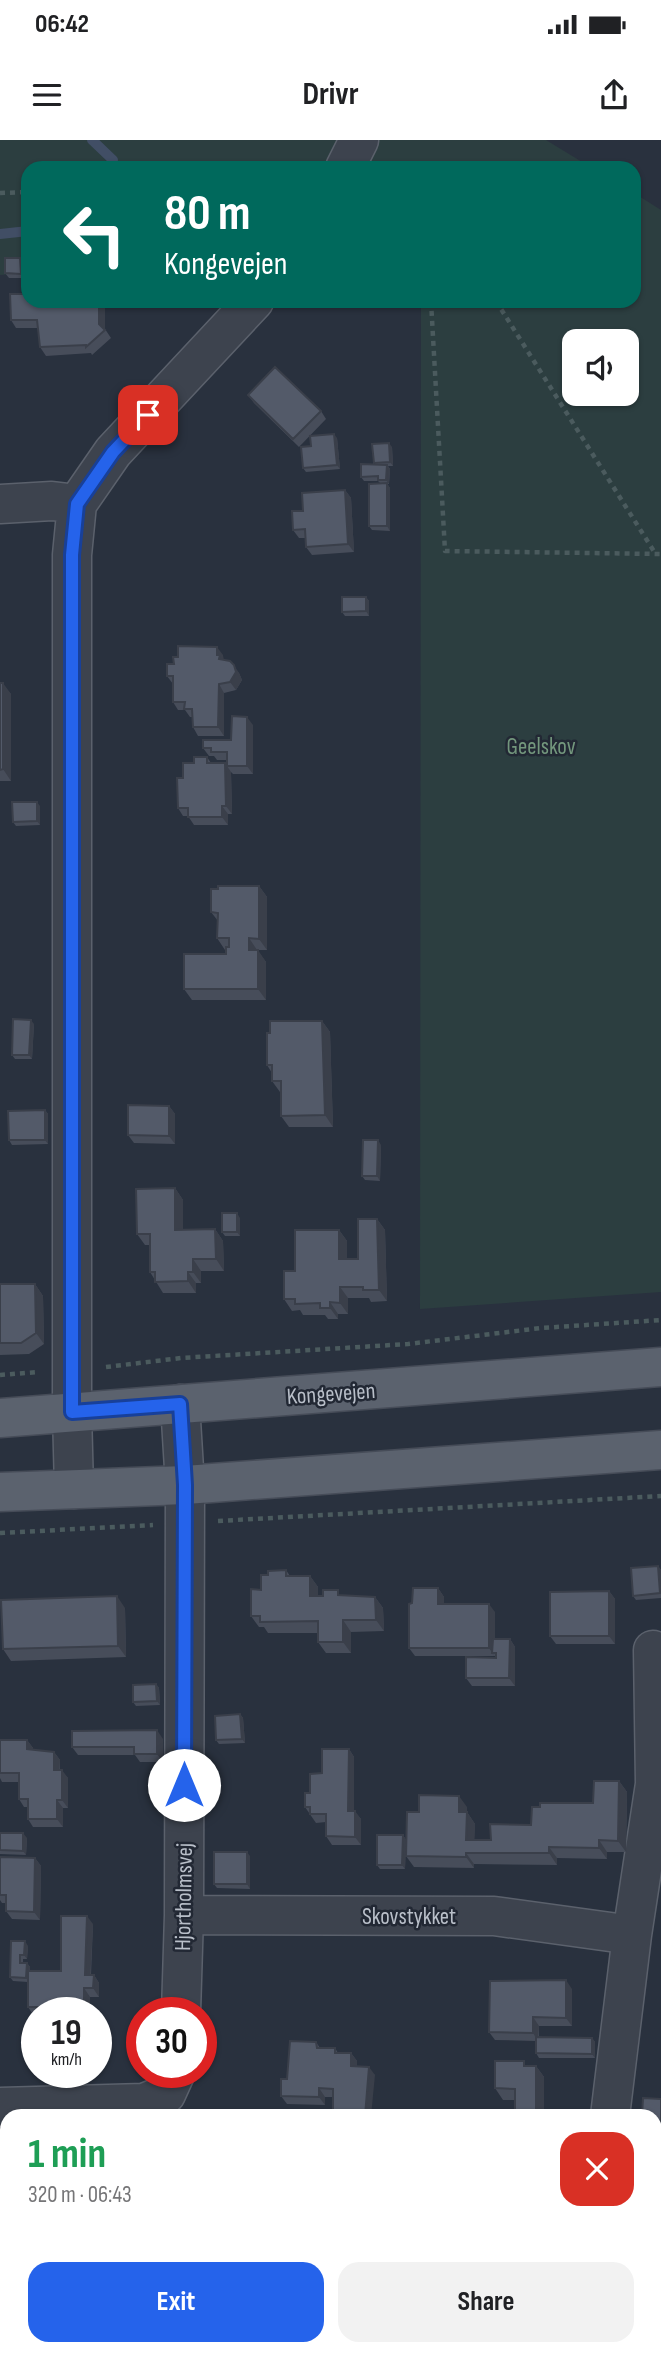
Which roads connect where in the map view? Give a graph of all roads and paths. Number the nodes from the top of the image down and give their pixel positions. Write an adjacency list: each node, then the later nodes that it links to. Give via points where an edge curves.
1 (359, 140): 2 (street)
2 (348, 161)
3 (21, 192): 4 (path)
4 (0, 193)
5 (247, 308): 9 (street, via 113,452)
6 (431, 308): 10 (path, via 445,551)
7 (500, 308): 10 (path)
8 (0, 504): 9 (street)
9 (77, 504): 17 (street, via 72,555)
10 (658, 554)
11 (661, 1320): 12 (path)
12 (109, 1367)
13 (661, 1367): 16 (main road, Kongevejen)
14 (40, 1372): 15 (path)
15 (0, 1375)
16 (180, 1404): 17 (main road, Kongevejen); 20 (street, Hjortholmsvej)
17 (72, 1412): 18 (main road, Kongevejen); 21 (street)
18 (0, 1418)
19 (661, 1450): 20 (main road)
20 (185, 1485): 21 (main road); 24 (street, Hjortholmsvej)
21 (74, 1489): 22 (main road)
22 (0, 1492)
23 (661, 1496): 24 (path)
24 (185, 1523): 25 (path); 27 (street, Hjortholmsvej)
25 (0, 1533)
26 (653, 1650): 28 (street, via 655,1784)
27 (184, 1915): 28 (street, Skovstykket, via 494,1916); 29 (street, Hjortholmsvej)
28 (632, 1935): 32 (street)
29 (181, 1997)
30 (169, 2088): 31 (street, via 166,2094 144,2104)
31 (0, 2107)
32 (611, 2109)

